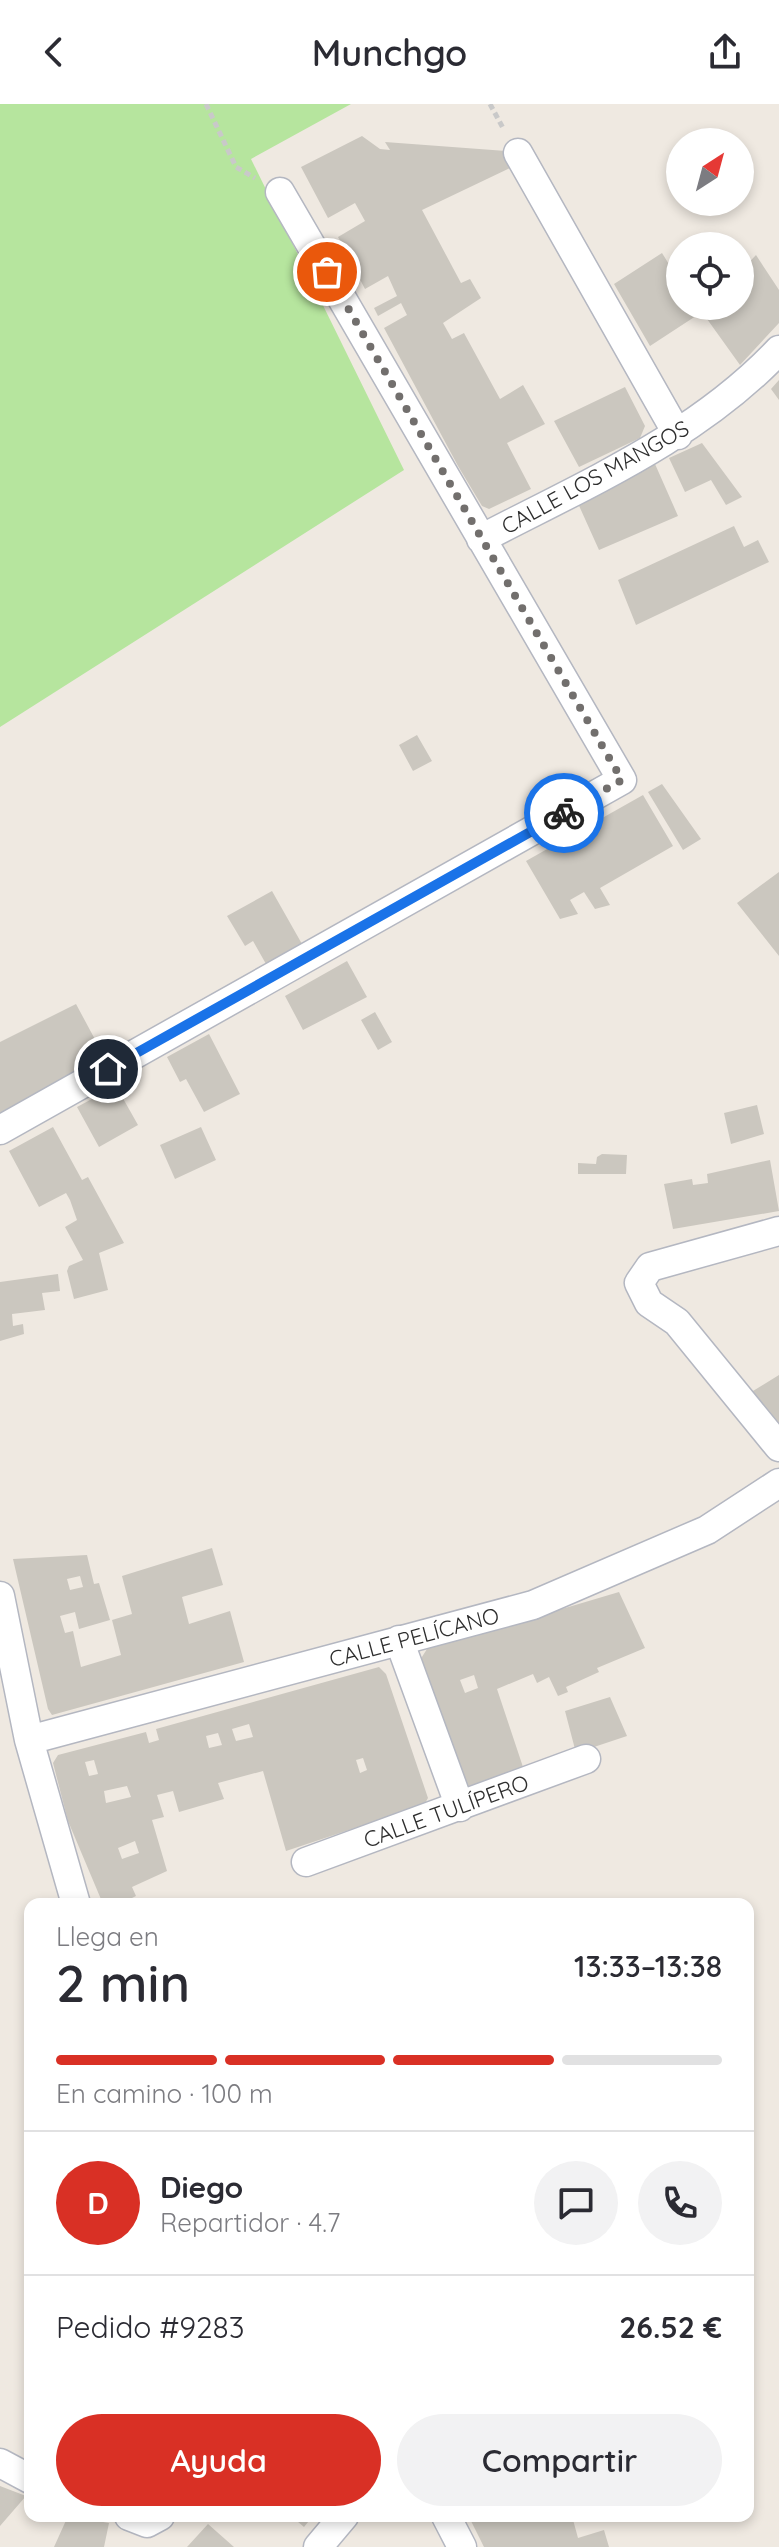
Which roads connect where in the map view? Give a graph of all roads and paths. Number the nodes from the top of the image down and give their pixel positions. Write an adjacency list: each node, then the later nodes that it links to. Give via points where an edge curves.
1 (206, 104): 3 (path, via 236,167)
2 (518, 153): 5 (street)
3 (280, 192): 6 (street)
4 (779, 350): 5 (street, CALLE LOS MANGOS, via 745,387)
5 (678, 435): 6 (street, CALLE LOS MANGOS)
6 (481, 539): 7 (street, via 622,780)
7 (0, 1130)
8 (779, 1231): 9 (street, via 650,1267 639,1283 649,1303 677,1322)
9 (779, 1447)
10 (779, 1483): 12 (street, CALLE PELÍCANO, via 707,1530 533,1605)
11 (0, 1596): 13 (street)
12 (399, 1640): 13 (street, CALLE PELÍCANO); 15 (street)
13 (29, 1740): 17 (street)
14 (586, 1759): 15 (street, CALLE TULÍPERO)
15 (460, 1807): 16 (street, CALLE TULÍPERO)
16 (306, 1862)
17 (74, 1898)
18 (0, 2463): 19 (street)
19 (24, 2476)
20 (339, 2522): 22 (street)
21 (449, 2522): 23 (street)
22 (318, 2547)
23 (462, 2547)

